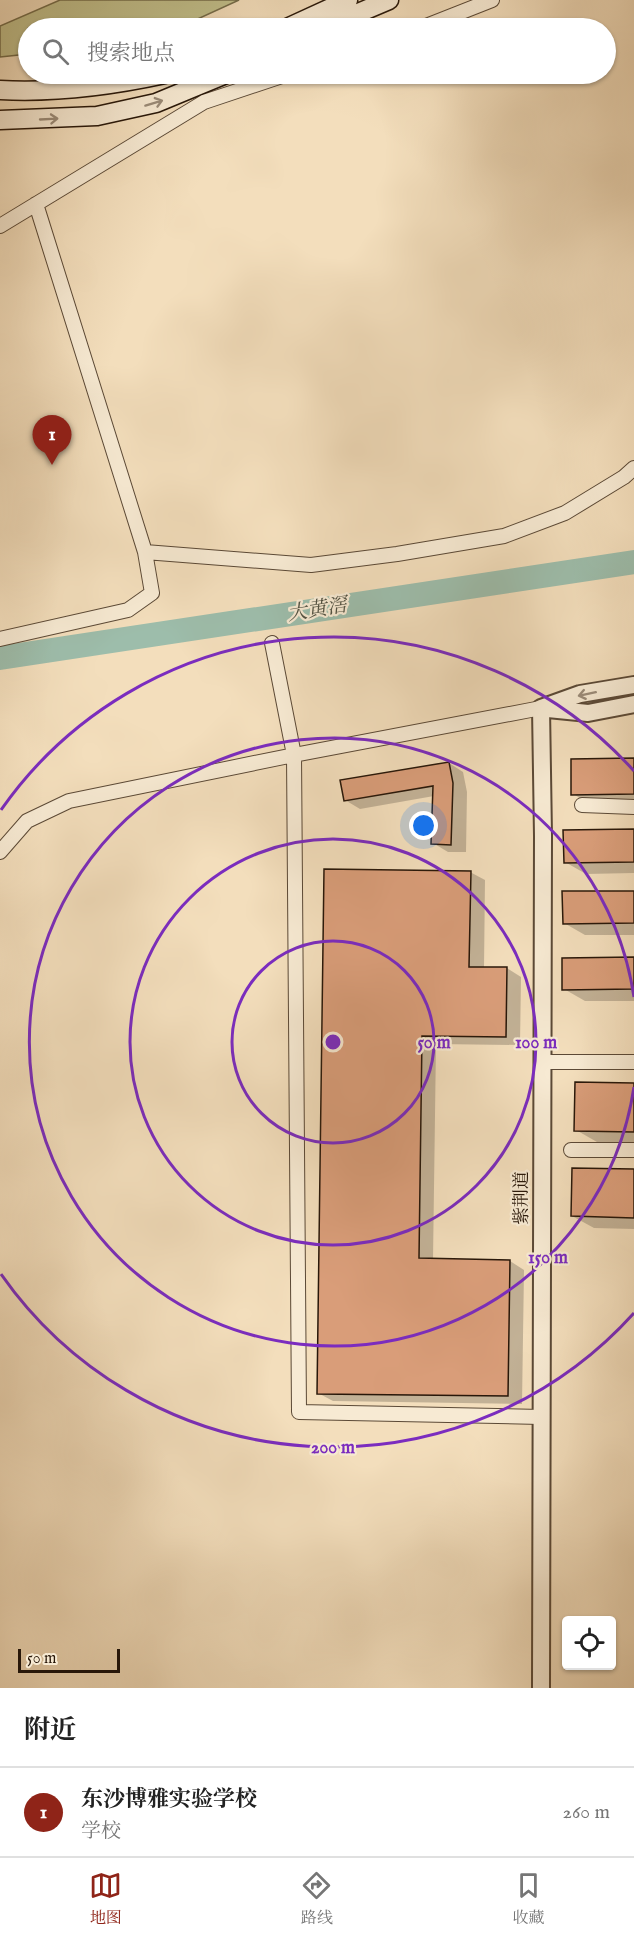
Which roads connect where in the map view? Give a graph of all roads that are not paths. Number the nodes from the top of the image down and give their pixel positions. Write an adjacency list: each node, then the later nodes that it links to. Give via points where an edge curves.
1 (348, 0): 4 (main road)
2 (389, 0): 5 (main road)
3 (492, 0): 6 (street)
4 (309, 18)
5 (347, 18)
6 (446, 18)
7 (111, 84): 10 (main road, via 67,90)
8 (202, 84): 11 (main road, one-way to 8, via 97,116 156,103)
9 (258, 84): 12 (street, via 204,102)
10 (0, 90)
11 (0, 120)
12 (36, 204): 13 (street); 15 (street)
13 (0, 226)
14 (634, 468): 15 (street, via 565,513 504,536 311,565)
15 (145, 552): 16 (street, via 152,593 128,610)
16 (0, 639)
17 (272, 643): 21 (street)
18 (634, 685): 20 (street, one-way to 20, via 580,694)
19 (634, 704): 20 (street, via 588,713)
20 (541, 708): 21 (street); 25 (street, 紫荆道)
21 (294, 755): 24 (street, via 69,801 27,821); 29 (street, via 299,1412)
22 (582, 805): 23 (street)
23 (634, 807)
24 (0, 852)
25 (542, 1062): 26 (street); 29 (street, 紫荆道)
26 (634, 1062)
27 (571, 1150): 28 (street)
28 (634, 1150)
29 (541, 1417): 30 (street, 紫荆道)
30 (541, 1688)

